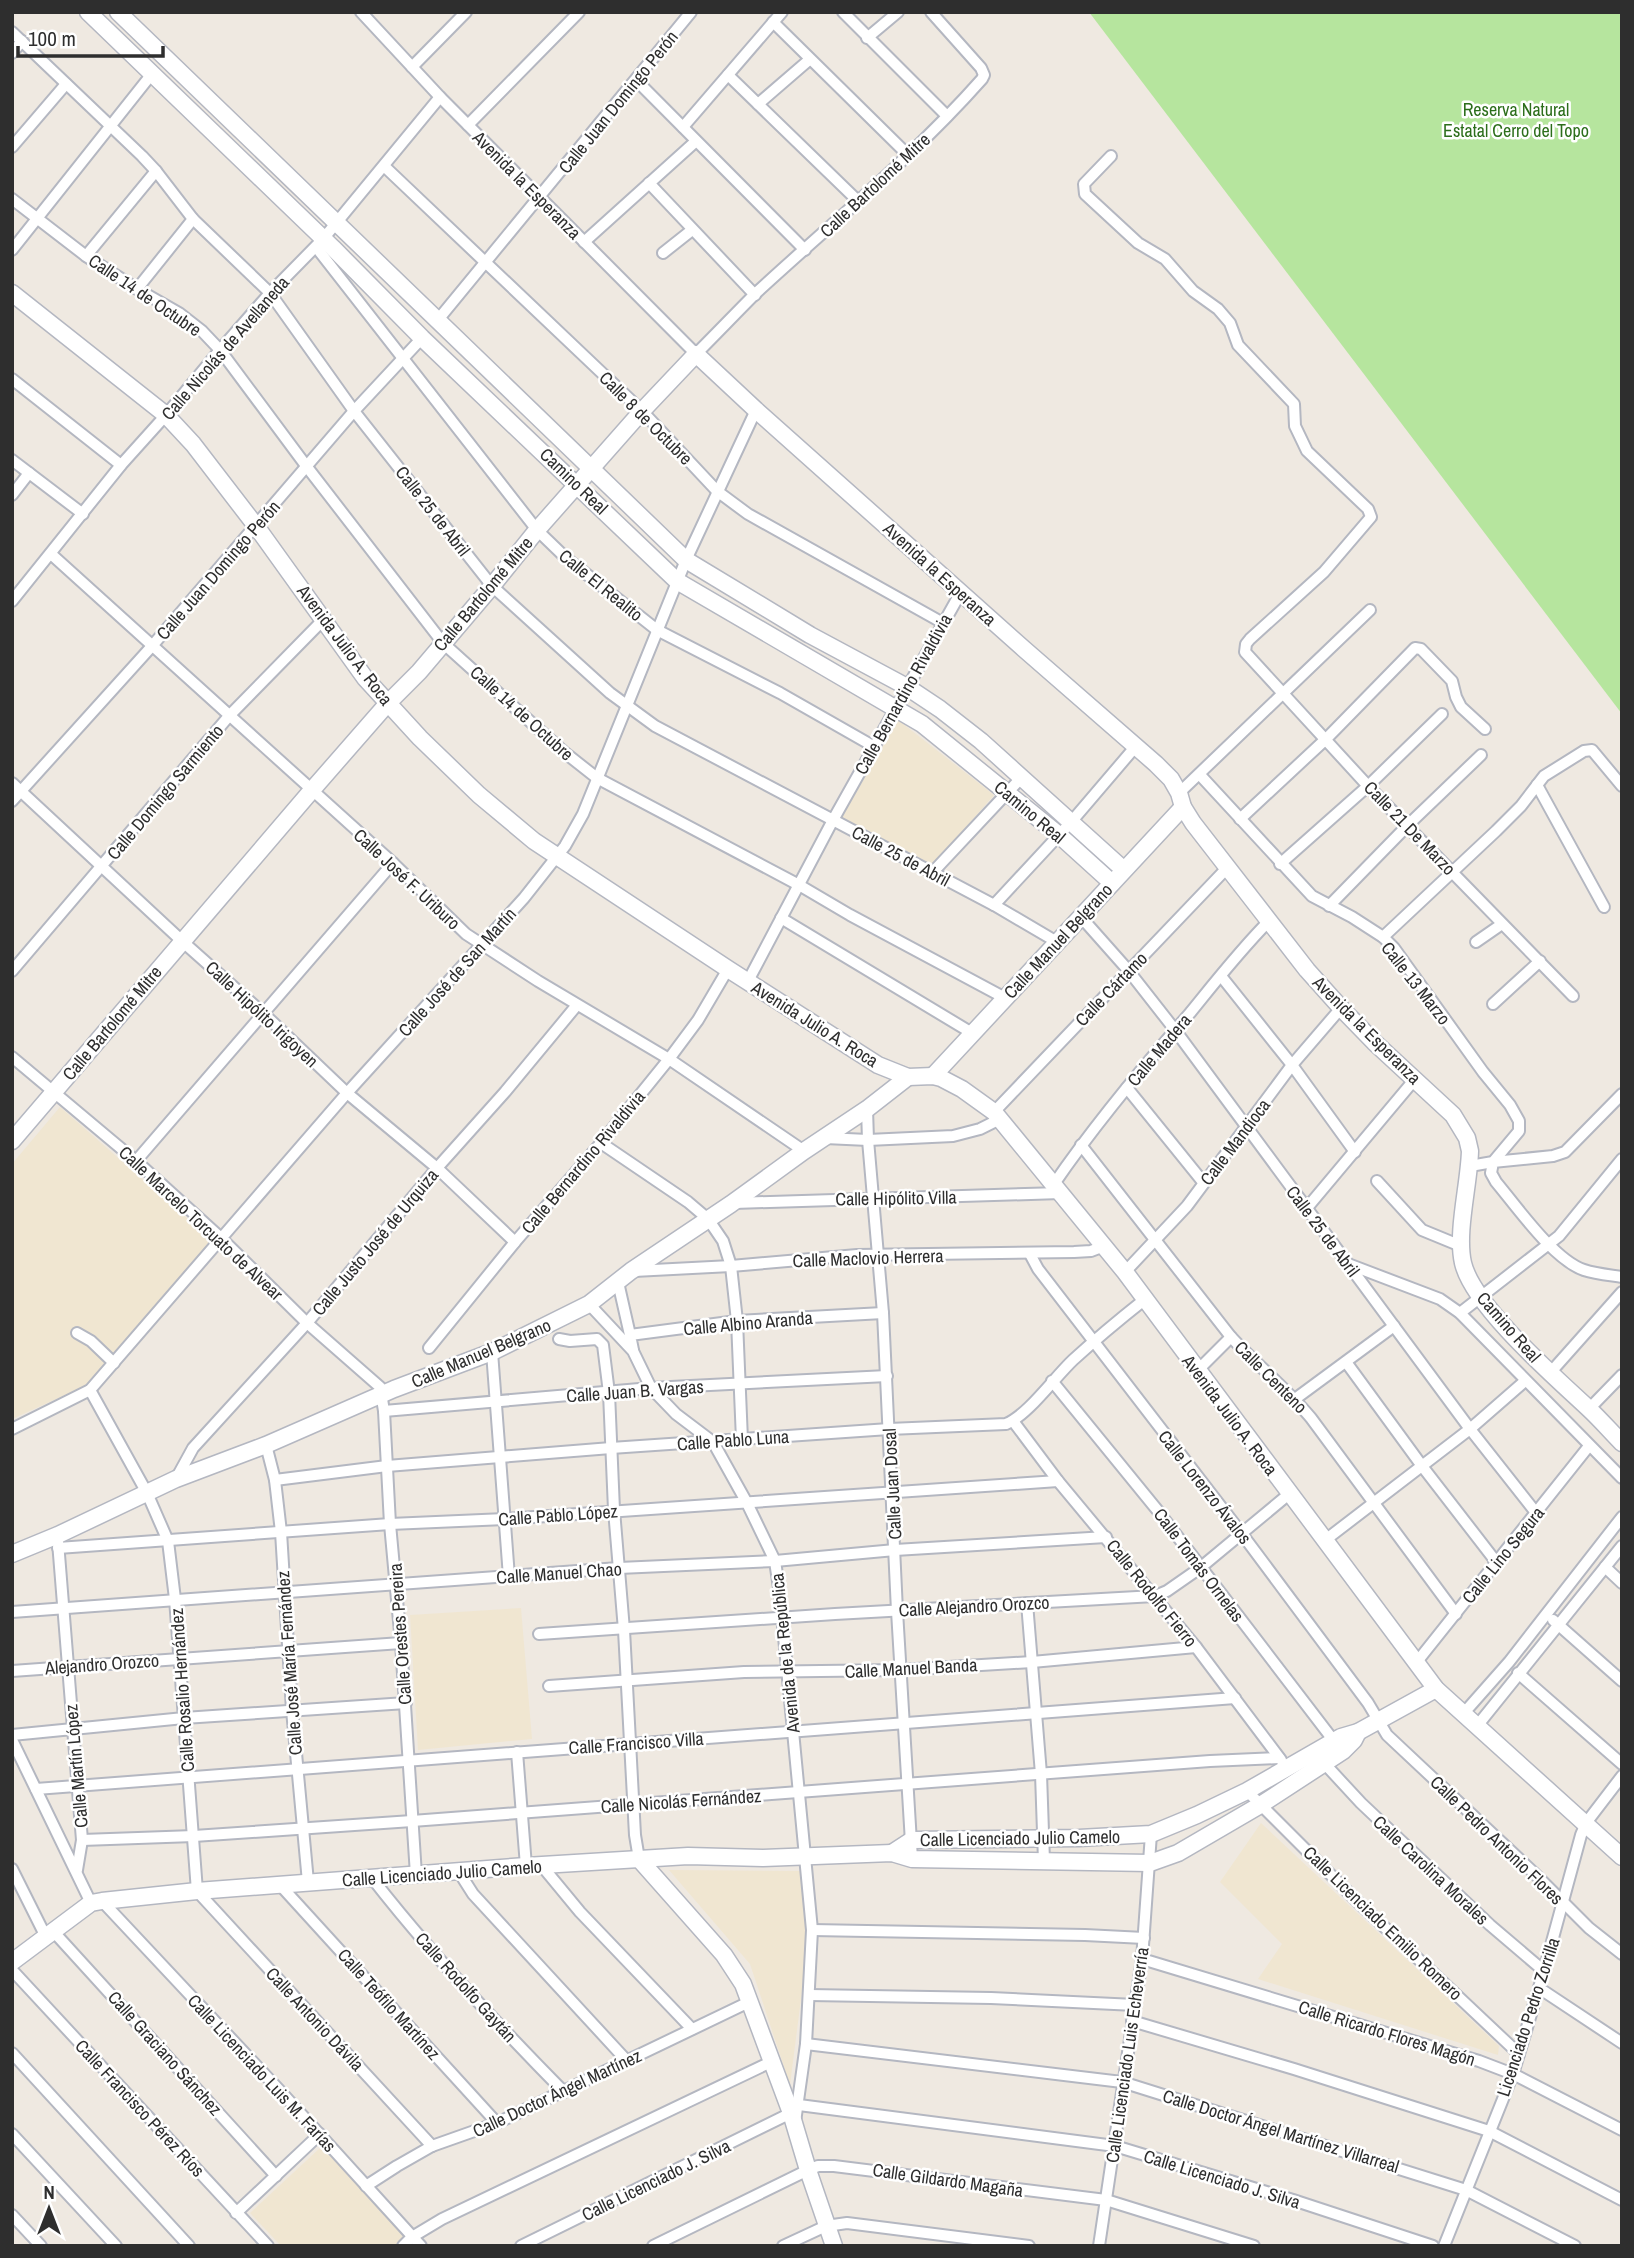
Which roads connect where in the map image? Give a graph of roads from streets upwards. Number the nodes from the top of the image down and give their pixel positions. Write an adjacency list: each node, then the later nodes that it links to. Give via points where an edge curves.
1 (88, 12): 18 (street, Camino Real)
2 (361, 12): 17 (street, Avenida la Esperanza)
3 (466, 12): 17 (street)
4 (579, 12): 25 (street)
5 (691, 12): 20 (street, Calle Juan Domingo Perón)
6 (782, 12): 11 (street)
7 (842, 12): 13 (street)
8 (898, 12): 13 (street)
9 (931, 12): 24 (street, Calle Bartolomé Mitre, via 984,75)
10 (120, 13): 40 (street, Camino Real)
11 (773, 22): 16 (street); 19 (street)
12 (12, 32): 14 (street, Calle 25 de Abril)
13 (867, 38): 24 (street)
14 (22, 41): 15 (street); 21 (street, Calle 25 de Abril)
15 (12, 53)
16 (809, 60): 23 (street); 30 (street)
17 (412, 67): 22 (street, Avenida la Esperanza)
18 (151, 75): 26 (street); 43 (street, Camino Real)
19 (727, 75): 23 (street); 27 (street)
20 (636, 80): 27 (street); 35 (street, Calle Juan Domingo Perón)
21 (66, 84): 26 (street, Calle 25 de Abril); 29 (street)
22 (440, 97): 25 (street, Avenida la Esperanza); 32 (street, Calle Nicolás de Avellaneda)
23 (758, 104): 37 (street)
24 (947, 116): 30 (street, Calle Bartolomé Mitre)
25 (468, 125): 35 (street, Avenida la Esperanza)
26 (110, 127): 33 (street, Calle 25 de Abril); 38 (street)
27 (682, 127): 28 (street)
28 (695, 142): 34 (street); 45 (street)
29 (12, 146)
30 (908, 155): 37 (street, Calle Bartolomé Mitre)
31 (1111, 156): 87 (street, Calle 21 De Marzo, via 1084,184 1085,194 1218,309 1230,323 1238,345 1294,404 1295,426 1307,451 1371,517 1324,572 1245,644 1245,652)
32 (384, 166): 40 (street, Calle Nicolás de Avellaneda); 48 (street, Calle 8 de Octubre)
33 (156, 171): 39 (street, Calle 25 de Abril); 47 (street)
34 (649, 183): 41 (street); 42 (street)
35 (541, 197): 42 (street, Avenida la Esperanza); 48 (street, Calle Juan Domingo Perón)
36 (12, 199): 38 (street, Calle 14 de Octubre)
37 (859, 202): 45 (street, Calle Bartolomé Mitre)
38 (36, 218): 44 (street); 47 (street, Calle 14 de Octubre)
39 (193, 219): 49 (street); 51 (street, Calle 25 de Abril)
40 (337, 223): 43 (street, Calle Nicolás de Avellaneda); 53 (street, Camino Real)
41 (692, 230): 46 (street); 52 (street)
42 (584, 242): 56 (street, Avenida la Esperanza)
43 (319, 243): 51 (street, Calle Nicolás de Avellaneda); 54 (street, Camino Real); 57 (street, Calle El Realito)
44 (12, 250)
45 (805, 250): 52 (street, Calle Bartolomé Mitre)
46 (663, 253)
47 (86, 256): 49 (street, Calle 14 de Octubre)
48 (485, 261): 53 (street, Calle Juan Domingo Perón); 61 (street, Calle 8 de Octubre)
49 (137, 289): 55 (street, Calle 14 de Octubre, via 190,321)
50 (12, 293): 62 (street, Avenida Julio A. Roca)
51 (270, 293): 55 (street, Calle Nicolás de Avellaneda); 60 (street, Calle 25 de Abril)
52 (755, 295): 56 (street, Calle Bartolomé Mitre)
53 (437, 321): 66 (street, Camino Real)
54 (422, 338): 57 (street, Calle Juan Domingo Perón); 68 (street, Camino Real)
55 (220, 350): 62 (street, Calle Nicolás de Avellaneda); 65 (street, Calle 14 de Octubre)
56 (696, 354): 59 (street, Avenida la Esperanza); 61 (street, Calle Bartolomé Mitre)
57 (402, 358): 60 (street, Calle Juan Domingo Perón); 73 (street, Calle El Realito)
58 (12, 379): 64 (street)
59 (756, 410): 69 (street, Calle José de San Martín); 78 (street, Avenida la Esperanza)
60 (354, 411): 65 (street, Calle Juan Domingo Perón); 77 (street, Calle 25 de Abril)
61 (642, 411): 66 (street, Calle Bartolomé Mitre); 69 (street, Calle 8 de Octubre)
62 (166, 415): 64 (street, Calle Nicolás de Avellaneda); 72 (street, Avenida Julio A. Roca)
63 (12, 460): 67 (street)
64 (121, 465): 71 (street, Calle Nicolás de Avellaneda)
65 (307, 467): 72 (street, Calle Juan Domingo Perón); 84 (street, Calle 14 de Octubre)
66 (590, 469): 68 (street, Calle Bartolomé Mitre); 75 (street, Camino Real)
67 (29, 474): 70 (street); 71 (street)
68 (577, 484): 73 (street, Calle Bartolomé Mitre); 76 (street, Camino Real)
69 (717, 491): 75 (street, Calle José de San Martín); 82 (street, Calle 8 de Octubre, via 748,514)
70 (12, 495)
71 (83, 514): 74 (street, Calle Nicolás de Avellaneda)
72 (256, 526): 81 (street, Avenida Julio A. Roca); 85 (street, Calle Juan Domingo Perón)
73 (537, 530): 77 (street, Calle Bartolomé Mitre); 83 (street, Calle El Realito)
74 (51, 554): 79 (street, Calle Nicolás de Avellaneda); 85 (street, Calle José F. Uriburo)
75 (685, 560): 76 (street, Calle José de San Martín); 86 (street, Camino Real)
76 (677, 581): 83 (street, Calle José de San Martín); 90 (street, Camino Real)
77 (492, 586): 84 (street, Calle Bartolomé Mitre); 89 (street, Calle 25 de Abril)
78 (961, 592): 82 (street, Calle Bernardino Rivaldivia); 96 (street, Avenida la Esperanza)
79 (12, 601)
80 (1370, 610): 87 (street)
81 (324, 619): 88 (street, Avenida Julio A. Roca); 92 (street, Calle Domingo Sarmiento)
82 (943, 622): 86 (street, Calle Bernardino Rivaldivia)
83 (657, 631): 89 (street, Calle José de San Martín); 95 (street, Calle El Realito)
84 (443, 643): 88 (street, Calle Bartolomé Mitre); 100 (street, Calle 14 de Octubre)
85 (152, 646): 92 (street, Calle José F. Uriburo); 104 (street, Calle Juan Domingo Perón)
86 (908, 687): 90 (street, Calle Bernardino Rivaldivia); 99 (street, Camino Real)
87 (1283, 692): 94 (street, Calle 21 De Marzo); 98 (street)
88 (388, 703): 105 (street, Calle Bartolomé Mitre); 114 (street, Avenida Julio A. Roca, via 479,794)
89 (626, 706): 100 (street, Calle José de San Martín); 110 (street, Calle 25 de Abril, via 655,726)
90 (895, 707): 95 (street, Calle Bernardino Rivaldivia); 106 (street, Camino Real)
91 (1441, 714): 102 (street)
92 (229, 716): 105 (street, Calle José F. Uriburo); 117 (street, Calle Domingo Sarmiento)
93 (1485, 729): 94 (street, via 1461,707 1452,681 1419,648)
94 (1326, 739): 102 (street, Calle 21 De Marzo); 109 (street)
95 (873, 746): 110 (street, Calle Bernardino Rivaldivia)
96 (1136, 746): 107 (street, Avenida la Esperanza, via 1171,779); 111 (street)
97 (1481, 755): 112 (street)
98 (1200, 775): 107 (street); 109 (street, Calle 13 Marzo)
99 (1022, 777): 106 (street); 111 (street, Camino Real)
100 (597, 778): 114 (street, Calle José de San Martín, via 575,830); 123 (street, Calle 14 de Octubre)
101 (1536, 785): 103 (street, via 1554,769 1592,750); 120 (street, via 1512,815); 126 (street)
102 (1368, 786): 112 (street, Calle 21 De Marzo); 116 (street)
103 (1622, 786)
104 (17, 787): 108 (street, Calle Juan Domingo Perón); 117 (street, Calle Hipólito Irigoyen)
105 (312, 790): 115 (street, Calle José F. Uriburo); 132 (street, Calle Bartolomé Mitre)
106 (1007, 792): 113 (street, Camino Real); 121 (street)
107 (1181, 800): 118 (street, Avenida la Esperanza); 119 (street, Calle Manuel Belgrano)
108 (12, 801)
109 (1240, 819): 116 (street, Calle 13 Marzo)
110 (833, 820): 121 (street, Calle 25 de Abril); 123 (street, Calle Bernardino Rivaldivia)
111 (1072, 821): 113 (street); 119 (street, Camino Real)
112 (1408, 825): 120 (street, Calle 21 De Marzo); 125 (street)
113 (1059, 835): 122 (street, Camino Real); 124 (street)
114 (556, 857): 135 (street, Calle José de San Martín); 137 (street, Avenida Julio A. Roca)
115 (393, 863): 135 (street, Calle José F. Uriburo); 147 (street)
116 (1280, 864): 125 (street, Calle 13 Marzo)
117 (103, 866): 132 (street, Calle Hipólito Irigoyen); 139 (street, Calle Domingo Sarmiento)
118 (1228, 867): 129 (street, Avenida la Esperanza); 138 (street, Calle Cártamo)
119 (1124, 870): 122 (street, Calle Manuel Belgrano)
120 (1452, 871): 130 (street, Calle 21 De Marzo); 131 (street)
121 (932, 873): 124 (street, Calle 25 de Abril)
122 (1112, 883): 127 (street, Calle Manuel Belgrano)
123 (799, 885): 128 (street, Calle Bernardino Rivaldivia); 143 (street, Calle 14 de Octubre)
124 (993, 905): 133 (street, Calle 25 de Abril)
125 (1329, 906): 131 (street, Calle 13 Marzo)
126 (1604, 907)
127 (1081, 917): 133 (street, Calle Manuel Belgrano); 138 (street, Calle 25 de Abril)
128 (781, 918): 141 (street, Calle Bernardino Rivaldivia); 149 (street)
129 (1270, 920): 140 (street, Calle Madera); 146 (street, Avenida la Esperanza)
130 (1502, 924): 134 (street); 136 (street, Calle 21 De Marzo)
131 (1382, 937): 172 (street, Calle 13 Marzo, via 1510,1105 1520,1126)
132 (182, 941): 147 (street, Calle Hipólito Irigoyen); 157 (street, Calle Bartolomé Mitre)
133 (1057, 942): 143 (street, Calle Manuel Belgrano)
134 (1476, 942)
135 (481, 945): 145 (street, Calle José F. Uriburo); 158 (street, Calle José de San Martín)
136 (1540, 961): 142 (street, Calle 21 De Marzo); 144 (street)
137 (728, 970): 141 (street, Avenida Julio A. Roca); 151 (street, Calle Bernardino Rivaldivia)
138 (1128, 970): 148 (street, Calle 25 de Abril); 161 (street, Calle Cártamo)
139 (12, 971)
140 (1221, 976): 148 (street, Calle Madera); 152 (street)
141 (748, 981): 154 (street, Avenida Julio A. Roca, via 878,1065)
142 (1573, 996)
143 (1005, 998): 149 (street, Calle Manuel Belgrano)
144 (1493, 1004)
145 (578, 1005): 151 (street, Calle José F. Uriburo); 174 (street, Calle Justo José de Urquiza)
146 (1341, 1008): 152 (street, Calle Mandioca); 155 (street, Avenida la Esperanza)
147 (264, 1014): 158 (street, Calle Hipólito Irigoyen); 171 (street)
148 (1175, 1030): 156 (street, Calle Madera); 162 (street, Calle 25 de Abril)
149 (972, 1033): 153 (street, Calle Manuel Belgrano)
150 (12, 1058): 157 (street, Calle Marcelo Torcuato de Alvear)
151 (669, 1059): 166 (street, Calle Bernardino Rivaldivia); 168 (street, Calle José F. Uriburo)
152 (1292, 1065): 162 (street, Calle Mandioca); 169 (street)
153 (933, 1076): 154 (street, Avenida Julio A. Roca); 161 (street, Avenida Julio A. Roca, via 962,1089)
154 (908, 1077): 160 (street, Calle Manuel Belgrano)
155 (1416, 1079): 169 (street); 173 (street, Avenida la Esperanza, via 1462,1126 1468,1138)
156 (1127, 1088): 167 (street, Calle Madera); 176 (street)
157 (54, 1092): 165 (street, Calle Bartolomé Mitre); 171 (street, Calle Marcelo Torcuato de Alvear)
158 (347, 1093): 174 (street, Calle Hipólito Irigoyen); 182 (street, Calle José de San Martín)
159 (1622, 1094): 172 (street, via 1565,1152)
160 (867, 1110): 163 (street, Calle Manuel Belgrano); 164 (street, Calle Juan Dosal)
161 (997, 1115): 164 (street, via 980,1129 953,1136); 177 (street, Avenida Julio A. Roca)
162 (1247, 1128): 176 (street, Calle Mandioca); 180 (street, Calle 25 de Abril)
163 (825, 1138): 164 (street); 168 (street, Calle Manuel Belgrano)
164 (868, 1140): 178 (street, Calle Juan Dosal)
165 (12, 1141)
166 (601, 1143): 181 (street); 184 (street, Calle Bernardino Rivaldivia)
167 (1081, 1145): 177 (street, Calle Madera); 183 (street, Calle Centeno)
168 (804, 1151): 179 (street, Calle Manuel Belgrano)
169 (1355, 1152): 180 (street)
170 (1622, 1158): 185 (street)
171 (136, 1161): 182 (street, Calle Marcelo Torcuato de Alvear)
172 (1493, 1162): 173 (street); 185 (street, via 1496,1182)
173 (1470, 1166): 187 (street, Camino Real)
174 (437, 1168): 184 (street, Calle Hipólito Irigoyen); 203 (street, Calle Justo José de Urquiza)
175 (1377, 1181): 187 (street, via 1422,1230)
176 (1203, 1182): 183 (street, Calle Mandioca)
177 (1057, 1188): 178 (street, Calle Hipólito Villa); 186 (street, Avenida Julio A. Roca)
178 (873, 1199): 179 (street, Calle Hipólito Villa); 189 (street, Calle Juan Dosal)
179 (731, 1204): 181 (street, Calle Manuel Belgrano)
180 (1306, 1209): 190 (street, Calle 25 de Abril)
181 (708, 1219): 191 (street, via 723,1241); 192 (street, Calle Manuel Belgrano)
182 (222, 1238): 203 (street, Calle Marcelo Torcuato de Alvear); 214 (street, Calle José de San Martín)
183 (1156, 1240): 193 (street, Calle Mandioca); 207 (street, Calle Centeno)
184 (514, 1242): 210 (street, Calle Bernardino Rivaldivia)
185 (1549, 1245): 194 (street, via 1583,1270); 197 (street)
186 (1104, 1246): 188 (street, Calle Maclovio Herrera, via 1091,1251); 193 (street, Avenida Julio A. Roca)
187 (1461, 1246): 197 (street, Camino Real, via 1467,1277)
188 (1030, 1254): 189 (street, Calle Maclovio Herrera); 209 (street, Calle Lorenzo Ávalos)
189 (879, 1255): 191 (street, Calle Maclovio Herrera); 200 (street, Calle Juan Dosal)
190 (1348, 1264): 201 (street, Camino Real, via 1440,1299); 204 (street, Calle 25 de Abril)
191 (731, 1266): 192 (street, Calle Maclovio Herrera); 202 (street)
192 (631, 1271): 195 (street, Calle Manuel Belgrano)
193 (1125, 1272): 198 (street, Avenida Julio A. Roca)
194 (1622, 1277)
195 (618, 1282): 199 (street, Calle Manuel Belgrano); 206 (street)
196 (1622, 1292): 216 (street)
197 (1482, 1298): 201 (street); 216 (street, Camino Real)
198 (1144, 1300): 209 (street); 215 (street, Avenida Julio A. Roca)
199 (589, 1304): 211 (street, Avenida de la República); 212 (street, Calle Manuel Belgrano)
200 (883, 1312): 202 (street, Calle Albino Aranda); 218 (street, Calle Juan Dosal)
201 (1460, 1313): 220 (street, Camino Real)
202 (737, 1321): 206 (street, Calle Albino Aranda); 221 (street)
203 (307, 1323): 227 (street, Calle Marcelo Torcuato de Alvear, via 380,1387); 243 (street, Calle Justo José de Urquiza, via 193,1448)
204 (1394, 1326): 213 (street); 232 (street, Calle 25 de Abril)
205 (77, 1333): 214 (street)
206 (630, 1335): 211 (street)
207 (1231, 1337): 215 (street); 225 (street, Calle Centeno)
208 (559, 1339): 224 (street, via 600,1340)
209 (1093, 1341): 219 (street); 257 (street, Calle Lorenzo Ávalos)
210 (429, 1348)
211 (633, 1351): 222 (street, Avenida de la República)
212 (492, 1352): 226 (street); 227 (street, Calle Manuel Belgrano)
213 (1346, 1362): 225 (street); 241 (street)
214 (114, 1363): 223 (street, Calle José de San Martín)
215 (1197, 1371): 248 (street, Avenida Julio A. Roca)
216 (1550, 1373): 228 (street, Camino Real)
217 (1622, 1375): 228 (street)
218 (887, 1376): 221 (street, Calle Juan B. Vargas); 231 (street, Calle Juan Dosal)
219 (1052, 1381): 229 (street); 269 (street, Calle Tomás Ornelas)
220 (1525, 1381): 232 (street); 237 (street, Camino Real)
221 (739, 1384): 222 (street, Calle Juan B. Vargas); 234 (street)
222 (650, 1388): 224 (street, Calle Juan B. Vargas); 235 (street, Avenida de la República)
223 (90, 1390): 230 (street, Calle José de San Martín); 246 (street, Calle Rosalio Hernández)
224 (608, 1393): 226 (street, Calle Juan B. Vargas); 238 (street)
225 (1295, 1399): 250 (street, Calle Centeno)
226 (497, 1401): 227 (street, Calle Juan B. Vargas); 239 (street)
227 (383, 1403): 236 (street, Calle Manuel Belgrano); 240 (street, Calle Orestes Pereira)
228 (1589, 1409): 233 (street, Camino Real)
229 (1013, 1421): 231 (street, Calle Pablo Luna); 245 (street, Calle Rodolfo Fierro)
230 (12, 1429)
231 (889, 1429): 234 (street, Calle Pablo Luna); 247 (street, Calle Juan Dosal)
232 (1470, 1429): 241 (street); 252 (street, Calle 25 de Abril)
233 (1619, 1435)
234 (742, 1440): 235 (street, Calle Pablo Luna)
235 (713, 1442): 238 (street, Calle Pablo Luna); 249 (street, Avenida de la República)
236 (266, 1445): 243 (street, Calle Manuel Belgrano); 244 (street, Calle José María Fernández)
237 (1589, 1446): 242 (street, Camino Real); 252 (street, Calle Lino Segura)
238 (611, 1448): 239 (street, Calle Pablo Luna); 251 (street)
239 (501, 1456): 240 (street, Calle Pablo Luna); 254 (street)
240 (387, 1466): 244 (street, Calle Pablo Luna); 255 (street, Calle Orestes Pereira)
241 (1422, 1466): 250 (street); 266 (street)
242 (1622, 1478)
243 (176, 1479): 246 (street, Calle Manuel Belgrano)
244 (275, 1480): 256 (street, Calle José María Fernández)
245 (1058, 1481): 247 (street, Calle Pablo López); 258 (street, Calle Rodolfo Fierro)
246 (147, 1493): 259 (street, Calle Rosalio Hernández); 261 (street, Calle Manuel Belgrano)
247 (891, 1493): 249 (street, Calle Pablo López); 263 (street, Calle Juan Dosal)
248 (1289, 1494): 257 (street, Calle Alejandro Orozco); 260 (street, Avenida Julio A. Roca)
249 (747, 1503): 251 (street, Calle Pablo López); 265 (street, Avenida de la República)
250 (1374, 1503): 260 (street); 280 (street, Calle Centeno)
251 (614, 1510): 254 (street, Calle Pablo López); 268 (street)
252 (1537, 1514): 266 (street, Calle Lino Segura)
253 (1622, 1517): 281 (street)
254 (505, 1519): 255 (street, Calle Pablo López); 270 (street)
255 (390, 1524): 256 (street, Calle Pablo López); 272 (street, Calle Orestes Pereira)
256 (281, 1532): 259 (street, Calle Pablo López); 273 (street, Calle José María Fernández)
257 (1242, 1534): 269 (street, Calle Alejandro Orozco); 307 (street, Calle Lorenzo Ávalos)
258 (1105, 1537): 263 (street, Calle Manuel Chao); 274 (street, Calle Rodolfo Fierro)
259 (168, 1541): 261 (street, Calle Pablo López); 275 (street, Calle Rosalio Hernández)
260 (1324, 1541): 291 (street, Avenida Julio A. Roca)
261 (58, 1542): 264 (street, Calle Manuel Belgrano); 277 (street, Calle Martín López)
262 (1622, 1546): 267 (street)
263 (895, 1550): 265 (street, Calle Manuel Chao); 278 (street, Calle Juan Dosal)
264 (12, 1554)
265 (775, 1561): 268 (street, Calle Manuel Chao); 282 (street, Avenida de la República)
266 (1497, 1563): 280 (street, Calle Lino Segura)
267 (1605, 1567): 271 (street); 283 (street)
268 (619, 1568): 270 (street, Calle Manuel Chao); 284 (street)
269 (1200, 1568): 274 (street, Calle Alejandro Orozco); 314 (street, Calle Tomás Ornelas)
270 (509, 1577): 272 (street, Calle Manuel Chao)
271 (1622, 1583)
272 (397, 1584): 273 (street, Calle Manuel Chao); 286 (street, Calle Orestes Pereira)
273 (285, 1592): 275 (street, Calle Manuel Chao); 288 (street, Calle José María Fernández)
274 (1155, 1596): 276 (street, Calle Alejandro Orozco); 287 (street, Calle Rodolfo Fierro)
275 (175, 1599): 277 (street, Calle Manuel Chao); 289 (street, Calle Rosalio Hernández)
276 (1027, 1603): 278 (street, Calle Alejandro Orozco); 290 (street)
277 (63, 1608): 279 (street, Calle Manuel Chao); 292 (street, Calle Martín López)
278 (897, 1611): 282 (street, Calle Alejandro Orozco); 293 (street, Calle Juan Dosal)
279 (12, 1612)
280 (1456, 1614): 291 (street, Calle Lino Segura)
281 (1546, 1614): 283 (street); 304 (street)
282 (781, 1618): 284 (street, Calle Alejandro Orozco); 295 (street, Avenida de la República)
283 (1559, 1624): 296 (street); 297 (street)
284 (624, 1630): 285 (street); 298 (street)
285 (539, 1634)
286 (401, 1643): 288 (street, Alejandro Orozco); 302 (street, Calle Orestes Pereira)
287 (1196, 1647): 290 (street, Calle Manuel Banda); 301 (street, Calle Rodolfo Fierro)
288 (289, 1652): 289 (street, Alejandro Orozco); 303 (street, Calle José María Fernández)
289 (178, 1658): 292 (street, Alejandro Orozco); 306 (street, Calle Rosalio Hernández)
290 (1032, 1662): 293 (street, Calle Manuel Banda); 305 (street)
291 (1416, 1663): 300 (street, Avenida Julio A. Roca)
292 (67, 1666): 294 (street, Alejandro Orozco); 310 (street, Calle Martín López)
293 (900, 1670): 295 (street, Calle Manuel Banda); 308 (street, Calle Juan Dosal)
294 (12, 1671)
295 (787, 1672): 298 (street, Calle Manuel Banda); 311 (street, Avenida de la República)
296 (1518, 1673): 309 (street); 319 (street)
297 (1622, 1681)
298 (626, 1682): 299 (street, Calle Manuel Banda); 313 (street)
299 (549, 1686)
300 (1436, 1689): 304 (street, Avenida Julio A. Roca); 307 (street)
301 (1235, 1698): 305 (street, Calle Francisco Villa); 317 (street, Calle Rodolfo Fierro)
302 (406, 1703): 303 (street); 316 (street, Calle Orestes Pereira)
303 (292, 1710): 306 (street); 320 (street, Calle José María Fernández)
304 (1463, 1714): 309 (street, Avenida Julio A. Roca)
305 (1035, 1715): 308 (street, Calle Francisco Villa); 321 (street)
306 (184, 1718): 310 (street); 322 (street, Calle Rosalio Hernández)
307 (1379, 1721): 314 (street, via 1358,1732 1354,1741); 357 (street, Calle Pedro Antonio Flores, via 1396,1745)
308 (904, 1722): 311 (street, Calle Francisco Villa); 324 (street, Calle Juan Dosal)
309 (1477, 1726): 333 (street, Avenida Julio A. Roca)
310 (72, 1728): 312 (street); 325 (street, Calle Martín López)
311 (793, 1732): 313 (street, Calle Francisco Villa); 328 (street, Avenida de la República)
312 (12, 1737): 326 (street)
313 (628, 1743): 315 (street, Calle Francisco Villa); 329 (street)
314 (1338, 1746): 317 (street); 318 (street)
315 (517, 1752): 316 (street, Calle Francisco Villa); 331 (street)
316 (408, 1761): 320 (street, Calle Francisco Villa); 332 (street, Calle Orestes Pereira)
317 (1283, 1763): 321 (street, Calle Nicolás Fernández); 327 (street)
318 (1324, 1763): 330 (street); 365 (street, Calle Carolina Morales, via 1490,1925)
319 (1622, 1764)
320 (297, 1770): 322 (street, Calle Francisco Villa); 334 (street, Calle José María Fernández)
321 (1041, 1774): 324 (street, Calle Nicolás Fernández); 337 (street)
322 (189, 1776): 325 (street, Calle Francisco Villa); 336 (street, Calle Rosalio Hernández)
323 (1622, 1776): 333 (street, Licenciado Pedro Zorrilla)
324 (908, 1784): 328 (street, Calle Nicolás Fernández); 339 (street, Calle Juan Dosal)
325 (77, 1786): 326 (street, Calle Francisco Villa); 338 (street, Calle Martín López)
326 (37, 1789): 349 (street)
327 (1247, 1791): 330 (street, Calle Licenciado Emilio Romero); 335 (street)
328 (799, 1792): 329 (street, Calle Nicolás Fernández); 342 (street, Avenida de la República)
329 (633, 1804): 331 (street, Calle Nicolás Fernández); 343 (street)
330 (1262, 1804): 346 (street, via 1178,1853); 375 (street, Calle Licenciado Emilio Romero)
331 (522, 1812): 332 (street, Calle Nicolás Fernández); 347 (street)
332 (412, 1821): 334 (street, Calle Nicolás Fernández); 351 (street, Calle Orestes Pereira)
333 (1586, 1824): 340 (street, Avenida Julio A. Roca); 357 (street, Licenciado Pedro Zorrilla)
334 (303, 1828): 336 (street, Calle Nicolás Fernández); 353 (street, Calle José María Fernández)
335 (1151, 1834): 337 (street, Calle Licenciado Julio Camelo); 346 (street, Calle Licenciado Luis Echeverría)
336 (194, 1836): 338 (street, Calle Nicolás Fernández); 355 (street, Calle Rosalio Hernández)
337 (1043, 1839): 339 (street, Calle Licenciado Julio Camelo); 345 (street)
338 (82, 1840): 349 (street, Calle Martín López)
339 (912, 1840): 341 (street, Calle Licenciado Julio Camelo); 344 (street, Calle Juan Dosal)
340 (1619, 1851)
341 (892, 1853): 342 (street, Calle Licenciado Julio Camelo); 344 (street, Calle Licenciado Julio Camelo)
342 (806, 1856): 343 (street, Calle Licenciado Julio Camelo); 358 (street, Avenida de la República)
343 (639, 1859): 347 (street, Calle Licenciado Julio Camelo); 368 (street, via 724,1955)
344 (912, 1860): 345 (street, Calle Licenciado Julio Camelo)
345 (1044, 1861): 346 (street, Calle Licenciado Julio Camelo)
346 (1150, 1863): 360 (street, Calle Licenciado Luis Echeverría)
347 (534, 1866): 350 (street, Calle Licenciado Julio Camelo); 371 (street)
348 (12, 1869): 359 (street, Calle Graciano Sánchez)
349 (77, 1870): 356 (street)
350 (459, 1872): 351 (street, Calle Licenciado Julio Camelo); 376 (street, via 473,1894)
351 (416, 1875): 352 (street, Calle Licenciado Julio Camelo)
352 (372, 1878): 353 (street, Calle Licenciado Julio Camelo); 380 (street, Calle Rodolfo Gaytán, via 476,2001)
353 (308, 1882): 354 (street, Calle Licenciado Julio Camelo)
354 (281, 1885): 355 (street, Calle Licenciado Julio Camelo); 382 (street, Calle Teófilo Martínez)
355 (197, 1891): 356 (street, Calle Licenciado Julio Camelo); 387 (street, Calle Antonio Dávila)
356 (97, 1902): 359 (street); 386 (street, Calle Licenciado Luis M. Farías)
357 (1563, 1903): 361 (street, Calle Pedro Antonio Flores); 365 (street, Licenciado Pedro Zorrilla)
358 (812, 1930): 360 (street); 367 (street, Avenida de la República)
359 (49, 1934): 363 (street); 390 (street, Calle Graciano Sánchez)
360 (1144, 1938): 362 (street, Calle Licenciado Luis Echeverría)
361 (1622, 1954)
362 (1142, 1959): 369 (street, Calle Licenciado Luis Echeverría); 378 (street, Calle Ricardo Flores Magón)
363 (12, 1962)
364 (12, 1970): 395 (street, Calle Francisco Pérez Ríos)
365 (1544, 1971): 366 (street, Licenciado Pedro Zorrilla)
366 (1539, 1988): 372 (street); 375 (street, Licenciado Pedro Zorrilla)
367 (809, 1996): 369 (street); 373 (street, Avenida de la República)
368 (749, 2002): 371 (street, Calle Doctor Ángel Martínez); 377 (street)
369 (1135, 2005): 370 (street, Calle Licenciado Luis Echeverría)
370 (1132, 2021): 379 (street, Calle Licenciado Luis Echeverría); 384 (street)
371 (692, 2029): 376 (street, Calle Doctor Ángel Martínez)
372 (1622, 2043)
373 (806, 2044): 379 (street, Calle Doctor Ángel Martínez Villarreal); 381 (street, Avenida de la República)
374 (12, 2053): 401 (street)
375 (1519, 2054): 378 (street, Licenciado Pedro Zorrilla)
376 (627, 2061): 380 (street, Calle Doctor Ángel Martínez)
377 (771, 2062): 381 (street); 398 (street)
378 (1513, 2074): 383 (street, Calle Ricardo Flores Magón); 384 (street, Licenciado Pedro Zorrilla)
379 (1122, 2082): 388 (street, Calle Licenciado Luis Echeverría); 392 (street, Calle Doctor Ángel Martínez Villarreal)
380 (564, 2092): 382 (street, Calle Doctor Ángel Martínez)
381 (795, 2114): 388 (street, Calle Licenciado J. Silva); 389 (street); 405 (street, Calle Licenciado J. Silva)
382 (497, 2123): 387 (street, Calle Doctor Ángel Martínez)
383 (1622, 2130)
384 (1489, 2131): 392 (street, Licenciado Pedro Zorrilla); 394 (street)
385 (12, 2134): 400 (street)
386 (320, 2134): 390 (street); 391 (street, Calle Licenciado Luis M. Farías)
387 (432, 2146): 391 (street, Calle Doctor Ángel Martínez)
388 (1115, 2146): 393 (street, Calle Licenciado Luis Echeverría); 412 (street, Calle Licenciado J. Silva)
389 (808, 2170): 393 (street, Calle Gildardo Magaña, via 853,2167); 397 (street); 406 (street, Calle Gildardo Magaña)
390 (276, 2176): 395 (street)
391 (366, 2186): 398 (street, Calle Licenciado Luis M. Farías)
392 (1466, 2190): 413 (street, Licenciado Pedro Zorrilla); 414 (street, Calle Doctor Ángel Martínez Villarreal)
393 (1106, 2200): 410 (street, Calle Licenciado Luis Echeverría); 411 (street, Calle Gildardo Magaña)
394 (1622, 2200)
395 (236, 2213): 402 (street, Calle Francisco Pérez Ríos)
396 (12, 2215): 399 (street)
397 (827, 2226): 407 (street); 408 (street); 409 (street, via 847,2223)
398 (412, 2237): 403 (street); 404 (street, Calle Licenciado Luis M. Farías)
399 (41, 2246)
400 (116, 2246)
401 (189, 2246)
402 (268, 2246)
403 (403, 2246)
404 (421, 2246)
405 (521, 2246)
406 (653, 2246)
407 (783, 2246)
408 (834, 2246)
409 (1028, 2246)
410 (1099, 2246)
411 (1254, 2246)
412 (1433, 2246)
413 (1444, 2246)
414 (1575, 2246)

